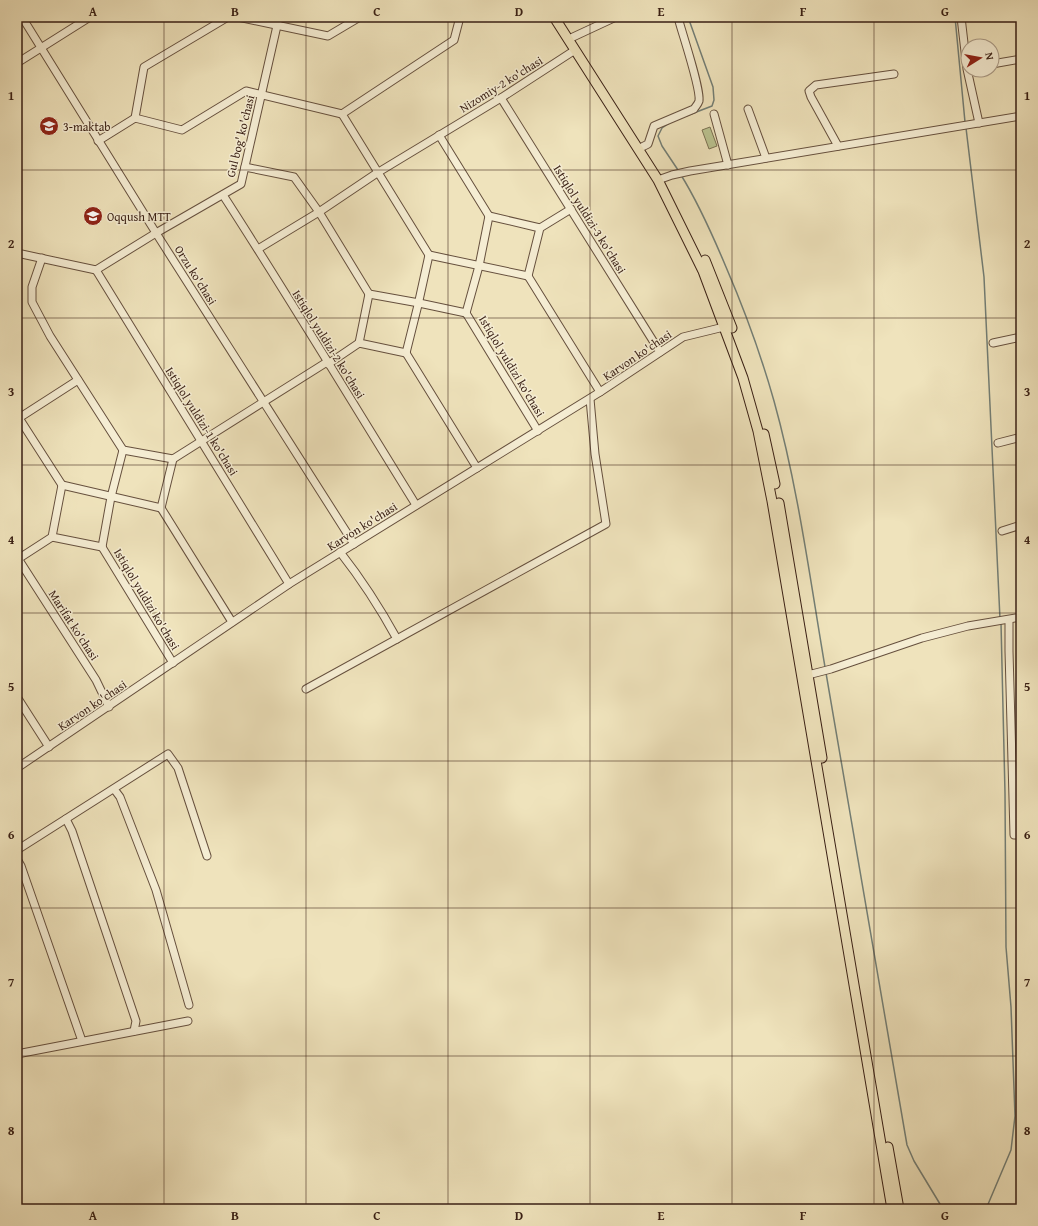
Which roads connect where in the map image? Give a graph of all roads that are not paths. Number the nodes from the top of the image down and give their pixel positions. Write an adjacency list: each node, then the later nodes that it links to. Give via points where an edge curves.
1 (22, 17): 16 (street, Orzu ko'chasi)
2 (90, 17): 16 (street)
3 (228, 17): 29 (street, via 144,67)
4 (238, 17): 13 (street)
5 (279, 17): 13 (street, Gul bog' ko'chasi)
6 (360, 17): 13 (street, via 328,36)
7 (460, 17): 26 (street, via 454,40)
8 (554, 17): 17 (main road)
9 (561, 17): 14 (main road)
10 (616, 17): 14 (street)
11 (961, 17): 15 (street)
12 (679, 21): 34 (street, via 697,86 698,105 654,126 648,144)
13 (277, 26): 23 (street, Gul bog' ko'chasi)
14 (573, 37): 34 (main road)
15 (963, 38)
16 (41, 48): 19 (street); 32 (street, Orzu ko'chasi)
17 (575, 50): 24 (street, Nizomiy-2 ko'chasi); 39 (main road)
18 (1021, 59): 20 (street)
19 (17, 63)
20 (1000, 63)
21 (894, 74): 33 (street, via 816,85 809,90 810,97)
22 (969, 78): 30 (street)
23 (261, 94): 26 (street); 29 (street, Gul bog' ko'chasi, via 246,91 182,130); 37 (street, Gul bog' ko'chasi)
24 (501, 98): 31 (street, Nizomiy-2 ko'chasi); 41 (street, Istiqlol yuldizi-3 ko'chasi)
25 (748, 109): 35 (street)
26 (342, 114): 38 (street)
27 (714, 114): 36 (street)
28 (1021, 116): 30 (street)
29 (135, 118): 32 (street)
30 (979, 123): 33 (street)
31 (439, 135): 38 (street, Nizomiy-2 ko'chasi); 43 (street)
32 (98, 141): 45 (street, Orzu ko'chasi)
33 (838, 146): 35 (street)
34 (642, 147): 39 (main road)
35 (766, 158): 36 (street)
36 (728, 165): 39 (street, via 684,172)
37 (245, 166): 40 (street, Gul bog' ko'chasi, via 241,184); 42 (street, via 294,177)
38 (377, 173): 42 (street, Nizomiy-2 ko'chasi); 48 (street)
39 (660, 179): 56 (main road)
40 (223, 195): 45 (street, Gul bog' ko'chasi); 46 (street, Istiqlol yuldizi-2 ko'chasi)
41 (571, 209): 44 (street); 60 (street, Istiqlol yuldizi-3 ko'chasi)
42 (319, 212): 46 (street, Nizomiy-2 ko'chasi); 53 (street)
43 (489, 216): 44 (street); 50 (street)
44 (540, 228): 52 (street)
45 (156, 233): 51 (street, Gul bog' ko'chasi); 66 (street, Orzu ko'chasi)
46 (258, 248): 62 (street, Istiqlol yuldizi-2 ko'chasi)
47 (17, 253): 49 (street)
48 (428, 255): 50 (street); 54 (street)
49 (42, 258): 51 (street); 63 (street, via 32,287 32,302)
50 (479, 266): 52 (street); 55 (street)
51 (96, 270): 70 (street, Istiqlol yuldizi-1 ko'chasi)
52 (528, 276): 64 (street)
53 (369, 294): 54 (street); 58 (street)
54 (419, 303): 55 (street); 61 (street)
55 (466, 314): 68 (street, Istiqlol yuldizi ko'chasi)
56 (728, 326): 60 (street, Karvon ko'chasi, via 683,337); 92 (main road, via 758,432)
57 (1021, 337): 59 (street)
58 (359, 343): 61 (street); 62 (street)
59 (993, 343)
60 (660, 352): 64 (street, Karvon ko'chasi)
61 (406, 353): 74 (street)
62 (327, 363): 66 (street); 77 (street, Istiqlol yuldizi-2 ko'chasi)
63 (78, 380): 67 (street); 72 (street)
64 (600, 392): 65 (street, Karvon ko'chasi)
65 (590, 399): 68 (street, Karvon ko'chasi); 90 (street, via 595,454 606,524)
66 (264, 402): 70 (street); 82 (street, Orzu ko'chasi)
67 (18, 416): 75 (street)
68 (538, 431): 74 (street, Karvon ko'chasi)
69 (1021, 437): 71 (street)
70 (202, 441): 73 (street); 86 (street, Istiqlol yuldizi-1 ko'chasi)
71 (998, 443)
72 (123, 450): 73 (street); 76 (street)
73 (173, 459): 78 (street)
74 (477, 468): 77 (street, Karvon ko'chasi)
75 (62, 485): 76 (street); 81 (street)
76 (111, 497): 78 (street); 83 (street)
77 (416, 505): 82 (street, Karvon ko'chasi)
78 (161, 508): 89 (street)
79 (1021, 526): 80 (street)
80 (1002, 531)
81 (52, 537): 83 (street); 85 (street)
82 (354, 544): 84 (street, Karvon ko'chasi)
83 (102, 546): 91 (street, Istiqlol yuldizi ko'chasi)
84 (340, 552): 86 (street, Karvon ko'chasi); 90 (street, via 368,588)
85 (18, 558): 95 (street, Marifat ko'chasi, via 96,680)
86 (289, 584): 89 (street, Karvon ko'chasi)
87 (1021, 617): 88 (street)
88 (1008, 620): 92 (street, via 993,621 922,638); 100 (street, via 1014,835)
89 (232, 622): 91 (street, Karvon ko'chasi)
90 (397, 638): 93 (street)
91 (173, 663): 95 (street, Karvon ko'chasi)
92 (805, 676): 109 (main road); 110 (main road)
93 (306, 688)
94 (17, 698): 96 (street)
95 (109, 707): 96 (street, Karvon ko'chasi)
96 (49, 747): 97 (street, Karvon ko'chasi)
97 (17, 768)
98 (114, 789): 99 (street); 102 (street, via 168,754 178,768); 104 (street, via 120,797 156,890)
99 (66, 819): 101 (street); 106 (street, via 136,1021)
100 (1021, 835)
101 (17, 850)
102 (207, 856)
103 (17, 859): 107 (street)
104 (189, 1006)
105 (188, 1021): 106 (street)
106 (134, 1031): 107 (street)
107 (82, 1041): 108 (street)
108 (17, 1054)
109 (892, 1209)
110 (899, 1209)

